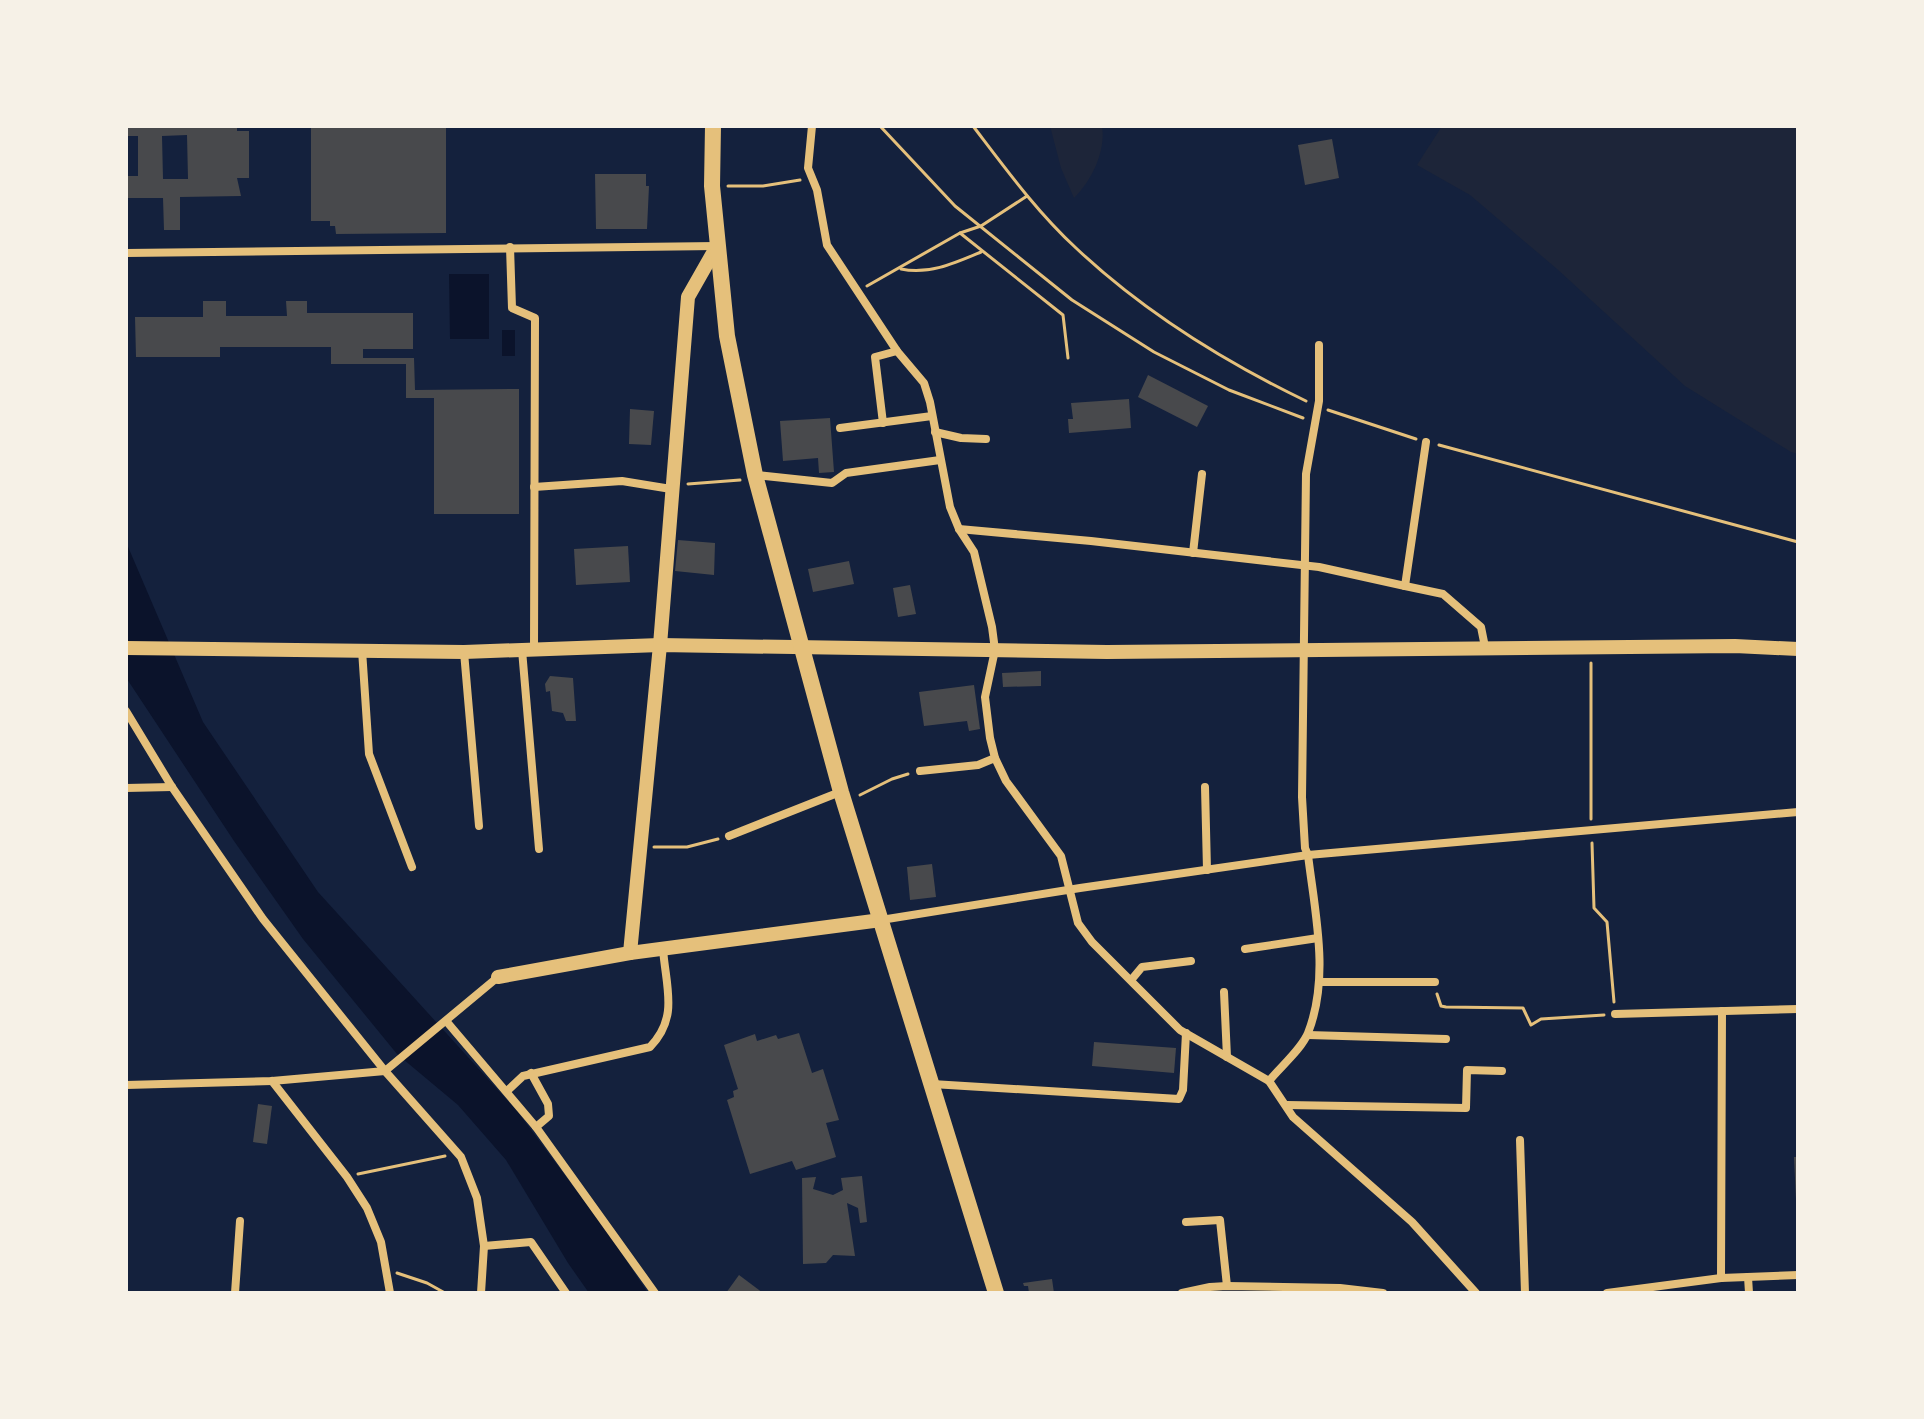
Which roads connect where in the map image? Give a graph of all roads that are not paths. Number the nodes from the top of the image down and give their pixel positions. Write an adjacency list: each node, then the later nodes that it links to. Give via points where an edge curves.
1 (713, 126): 3 (main road)
2 (812, 126): 7 (street, via 808,168 827,245)
3 (717, 246): 4 (street); 16 (main road, via 727,336); 18 (street, via 688,297)
4 (510, 247): 5 (street); 17 (street, via 512,308 535,318)
5 (126, 253)
6 (1319, 345): 21 (street, via 1319,401 1306,474)
7 (897, 351): 8 (street, via 924,383); 9 (street, via 875,357)
8 (932, 416): 9 (street); 11 (street)
9 (883, 423): 10 (street)
10 (840, 428)
11 (935, 432): 12 (street); 14 (street)
12 (986, 439)
13 (1426, 442): 22 (street)
14 (940, 460): 16 (street, via 846,473 832,483); 19 (street)
15 (1202, 474): 20 (street)
16 (755, 475): 26 (main road)
17 (534, 487): 18 (street, via 622,481); 29 (street)
18 (672, 487): 23 (street)
19 (959, 529): 20 (street); 30 (street, via 974,552)
20 (1193, 553): 21 (street)
21 (1304, 567): 22 (street); 31 (street)
22 (1405, 586): 24 (street, via 1443,594 1481,627)
23 (660, 645): 26 (street); 29 (street); 52 (street)
24 (1485, 647): 27 (street); 31 (street)
25 (126, 648): 28 (street)
26 (803, 648): 30 (street); 39 (main road)
27 (1798, 649)
28 (362, 650): 32 (street); 45 (street, via 369,754)
29 (528, 650): 32 (street); 43 (street)
30 (995, 650): 31 (street); 34 (street, via 985,697)
31 (1303, 650): 44 (street, via 1302,797)
32 (464, 652): 41 (street)
33 (126, 711): 36 (street)
34 (995, 758): 35 (street); 47 (street, via 1061,856)
35 (920, 771)
36 (172, 787): 38 (street); 67 (street, via 263,919)
37 (1205, 787): 46 (street)
38 (126, 788)
39 (843, 797): 42 (street); 48 (main road)
40 (1798, 812): 44 (street)
41 (479, 826)
42 (729, 836)
43 (539, 849)
44 (1308, 855): 46 (street); 49 (street)
45 (412, 867)
46 (1207, 870): 47 (street)
47 (1068, 890): 48 (street); 55 (street, via 1078,923)
48 (881, 920): 50 (street); 72 (main road)
49 (1318, 938): 51 (street); 56 (street)
50 (663, 949): 52 (street); 69 (street, via 668,1020 650,1047)
51 (1245, 949)
52 (630, 953): 54 (street)
53 (1191, 961): 55 (street, via 1142,967)
54 (498, 977): 62 (street)
55 (1132, 979): 63 (street)
56 (1320, 982): 57 (street); 64 (street)
57 (1435, 982)
58 (1224, 992): 66 (street)
59 (1798, 1009): 60 (street)
60 (1722, 1011): 61 (street); 83 (street)
61 (1615, 1014)
62 (446, 1023): 67 (street); 74 (street)
63 (1186, 1033): 66 (street); 72 (street, via 1179,1099)
64 (1308, 1035): 65 (street); 71 (street)
65 (1446, 1039)
66 (1227, 1057): 71 (street)
67 (385, 1071): 70 (street); 80 (street, via 458,1153 477,1198)
68 (1502, 1071): 75 (street, via 1467,1070 1466,1108)
69 (531, 1073): 74 (street); 76 (street, via 548,1104 549,1116)
70 (272, 1081): 73 (street); 86 (street, via 347,1177 372,1219)
71 (1269, 1081): 75 (street)
72 (932, 1084): 90 (main road)
73 (126, 1085)
74 (507, 1091): 76 (street)
75 (1287, 1105): 93 (street, via 1313,1136 1412,1222)
76 (536, 1127): 89 (street)
77 (1520, 1140): 94 (street)
78 (240, 1221): 85 (street)
79 (1186, 1222): 84 (street, via 1220,1220)
80 (484, 1246): 87 (street); 88 (street, via 531,1242)
81 (1798, 1275): 82 (street)
82 (1748, 1277): 83 (street); 96 (street)
83 (1721, 1278): 95 (street)
84 (1227, 1286): 91 (street); 92 (street)
85 (235, 1293)
86 (390, 1293)
87 (481, 1293)
88 (566, 1293)
89 (655, 1293)
90 (996, 1293)
91 (1182, 1293)
92 (1383, 1293)
93 (1476, 1293)
94 (1525, 1293)
95 (1607, 1293)
96 (1749, 1293)

